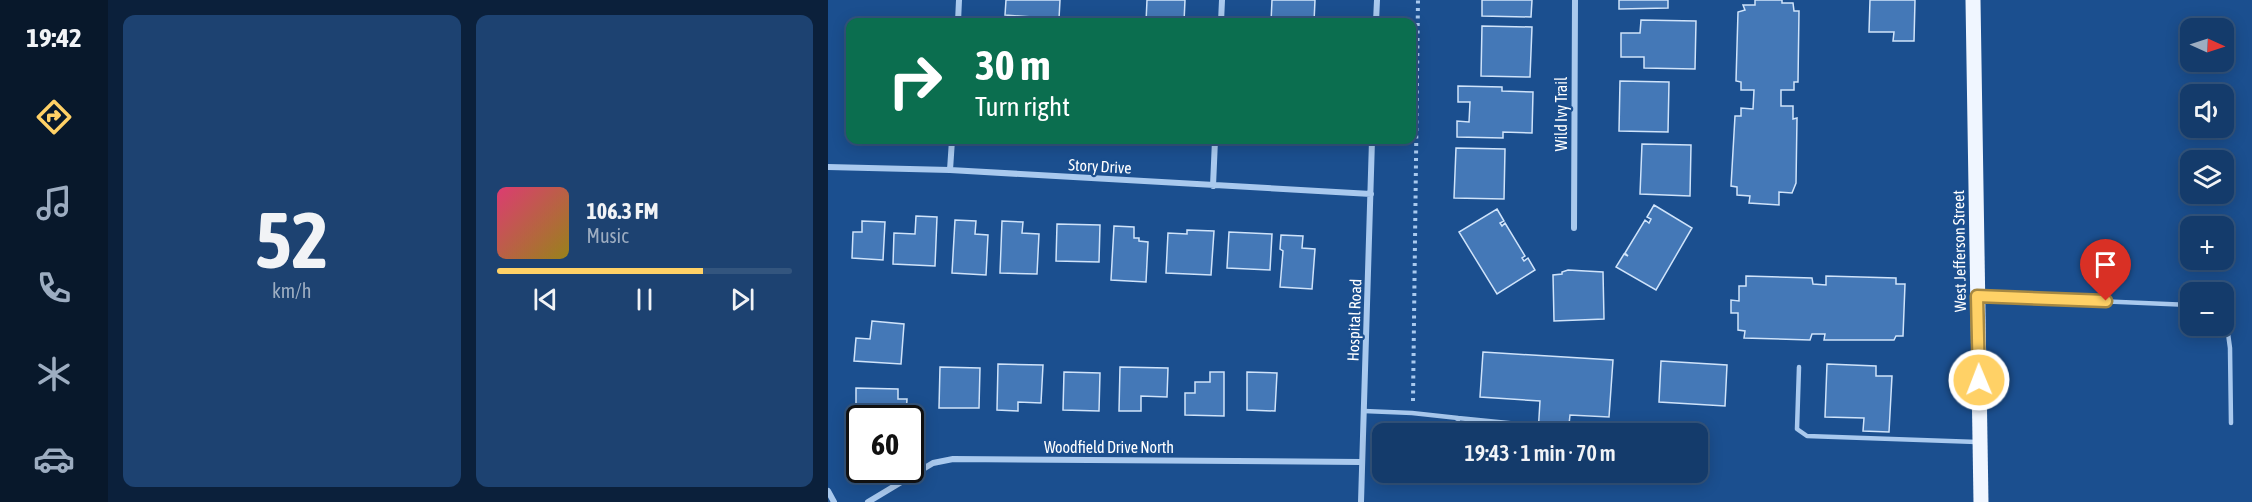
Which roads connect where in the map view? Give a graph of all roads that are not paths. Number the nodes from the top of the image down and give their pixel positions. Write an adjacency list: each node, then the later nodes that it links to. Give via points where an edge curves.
1 (959, 0): 6 (street)
2 (1222, 0): 7 (street)
3 (1377, 0): 8 (street)
4 (1575, 0): 16 (street, Wild Ivy Trail)
5 (1973, 0): 17 (main road, West Jefferson Street)
6 (957, 18)
7 (1221, 18)
8 (1376, 18)
9 (952, 144): 13 (street)
10 (1215, 144): 14 (street)
11 (1372, 144): 15 (street, Hospital Road)
12 (828, 167): 13 (street, Story Drive)
13 (950, 171): 14 (street, Story Drive)
14 (1213, 186): 15 (street, Story Drive)
15 (1371, 194): 21 (street, Hospital Road)
16 (1574, 228)
17 (1977, 296): 18 (lane); 26 (main road, West Jefferson Street)
18 (2180, 305)
19 (2228, 336): 25 (lane)
20 (1799, 367): 26 (lane, via 1797,429 1807,436)
21 (1364, 411): 22 (lane); 27 (street, Hospital Road)
22 (1458, 418): 23 (lane); 24 (lane)
23 (1458, 423)
24 (1507, 423)
25 (2231, 423)
26 (1980, 442): 32 (main road, West Jefferson Street)
27 (1361, 462): 30 (street, Woodfield Drive North, via 953,459 933,464); 31 (street, Hospital Road)
28 (828, 491): 29 (street)
29 (834, 502)
30 (868, 502)
31 (1361, 502)
32 (1981, 502)

